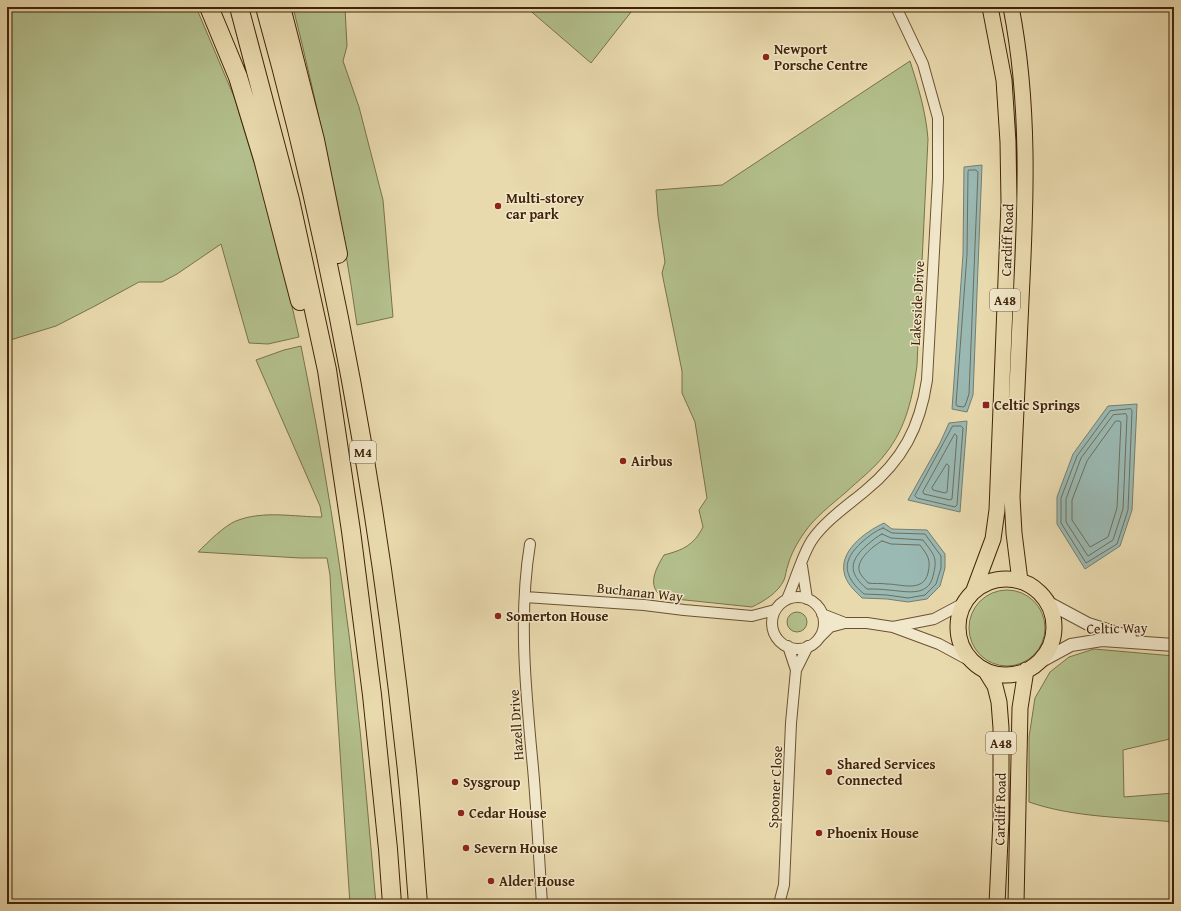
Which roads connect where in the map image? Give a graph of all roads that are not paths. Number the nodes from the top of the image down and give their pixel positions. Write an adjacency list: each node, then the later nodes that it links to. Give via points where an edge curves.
1 (209, 7): 8 (highway, M4, via 238,77 263,159)
2 (239, 7): 8 (highway, M4, via 290,200 327,370)
3 (265, 7): 9 (highway, M4, via 305,161 338,310)
4 (281, 7): 9 (highway, M4, via 314,140 348,302)
5 (896, 7): 11 (street, Lakeside Drive, via 923,64 938,118 938,178 924,401 912,436 901,452 880,478 822,528 811,541)
6 (990, 7): 13 (main road, Cardiff Road / A48, via 1004,80 1009,203 997,510 993,539)
7 (1011, 7): 12 (main road, Cardiff Road / A48, via 1019,53 1025,115 1024,238 1012,497)
8 (338, 449): 33 (highway, M4, via 372,695)
9 (372, 498): 34 (highway, M4, via 405,754)
10 (530, 544): 14 (street, Hazell Drive)
11 (801, 564): 15 (street, Lakeside Drive); 16 (street)
12 (1020, 581): 13 (main road, Cardiff Road, via 1003,579 988,582); 18 (main road, Cardiff Road, via 1033,587)
13 (974, 590): 17 (main road, Cardiff Road)
14 (525, 596): 21 (street, Buchanan Way); 35 (street, Hazell Drive, via 524,642 529,735)
15 (787, 599): 16 (street); 19 (street, Buchanan Way)
16 (807, 599): 20 (street, via 813,602)
17 (964, 602): 23 (street, via 934,619); 30 (main road, Cardiff Road, via 959,614 958,630 963,648)
18 (1047, 602): 26 (street, Celtic Way, via 1088,624); 31 (main road, Cardiff Road, via 1054,624 1051,643 1045,654)
19 (775, 610): 21 (street, Buchanan Way); 24 (street, via 772,628)
20 (822, 614): 22 (street); 25 (street, via 823,626)
21 (752, 616): 24 (street, Buchanan Way, via 765,622)
22 (845, 623): 23 (street); 25 (street, via 830,627)
23 (893, 626): 30 (street, via 939,644)
24 (775, 636): 28 (street, Buchanan Way)
25 (819, 638): 29 (street)
26 (1155, 642): 27 (street, Celtic Way); 31 (street, Celtic Way, via 1102,640 1071,645)
27 (1174, 644)
28 (788, 646): 29 (street); 32 (street, Spooner Close)
29 (808, 646): 32 (street, Spooner Close)
30 (980, 667): 31 (main road, via 1002,674); 37 (main road, Cardiff Road / A48, via 995,686 1001,728 1002,819)
31 (1031, 667): 38 (main road, Cardiff Road / A48, via 1020,708)
32 (796, 670): 36 (street, Spooner Close, via 791,723 784,885)
33 (392, 904)
34 (418, 904)
35 (542, 904)
36 (779, 904)
37 (997, 904)
38 (1016, 904)

